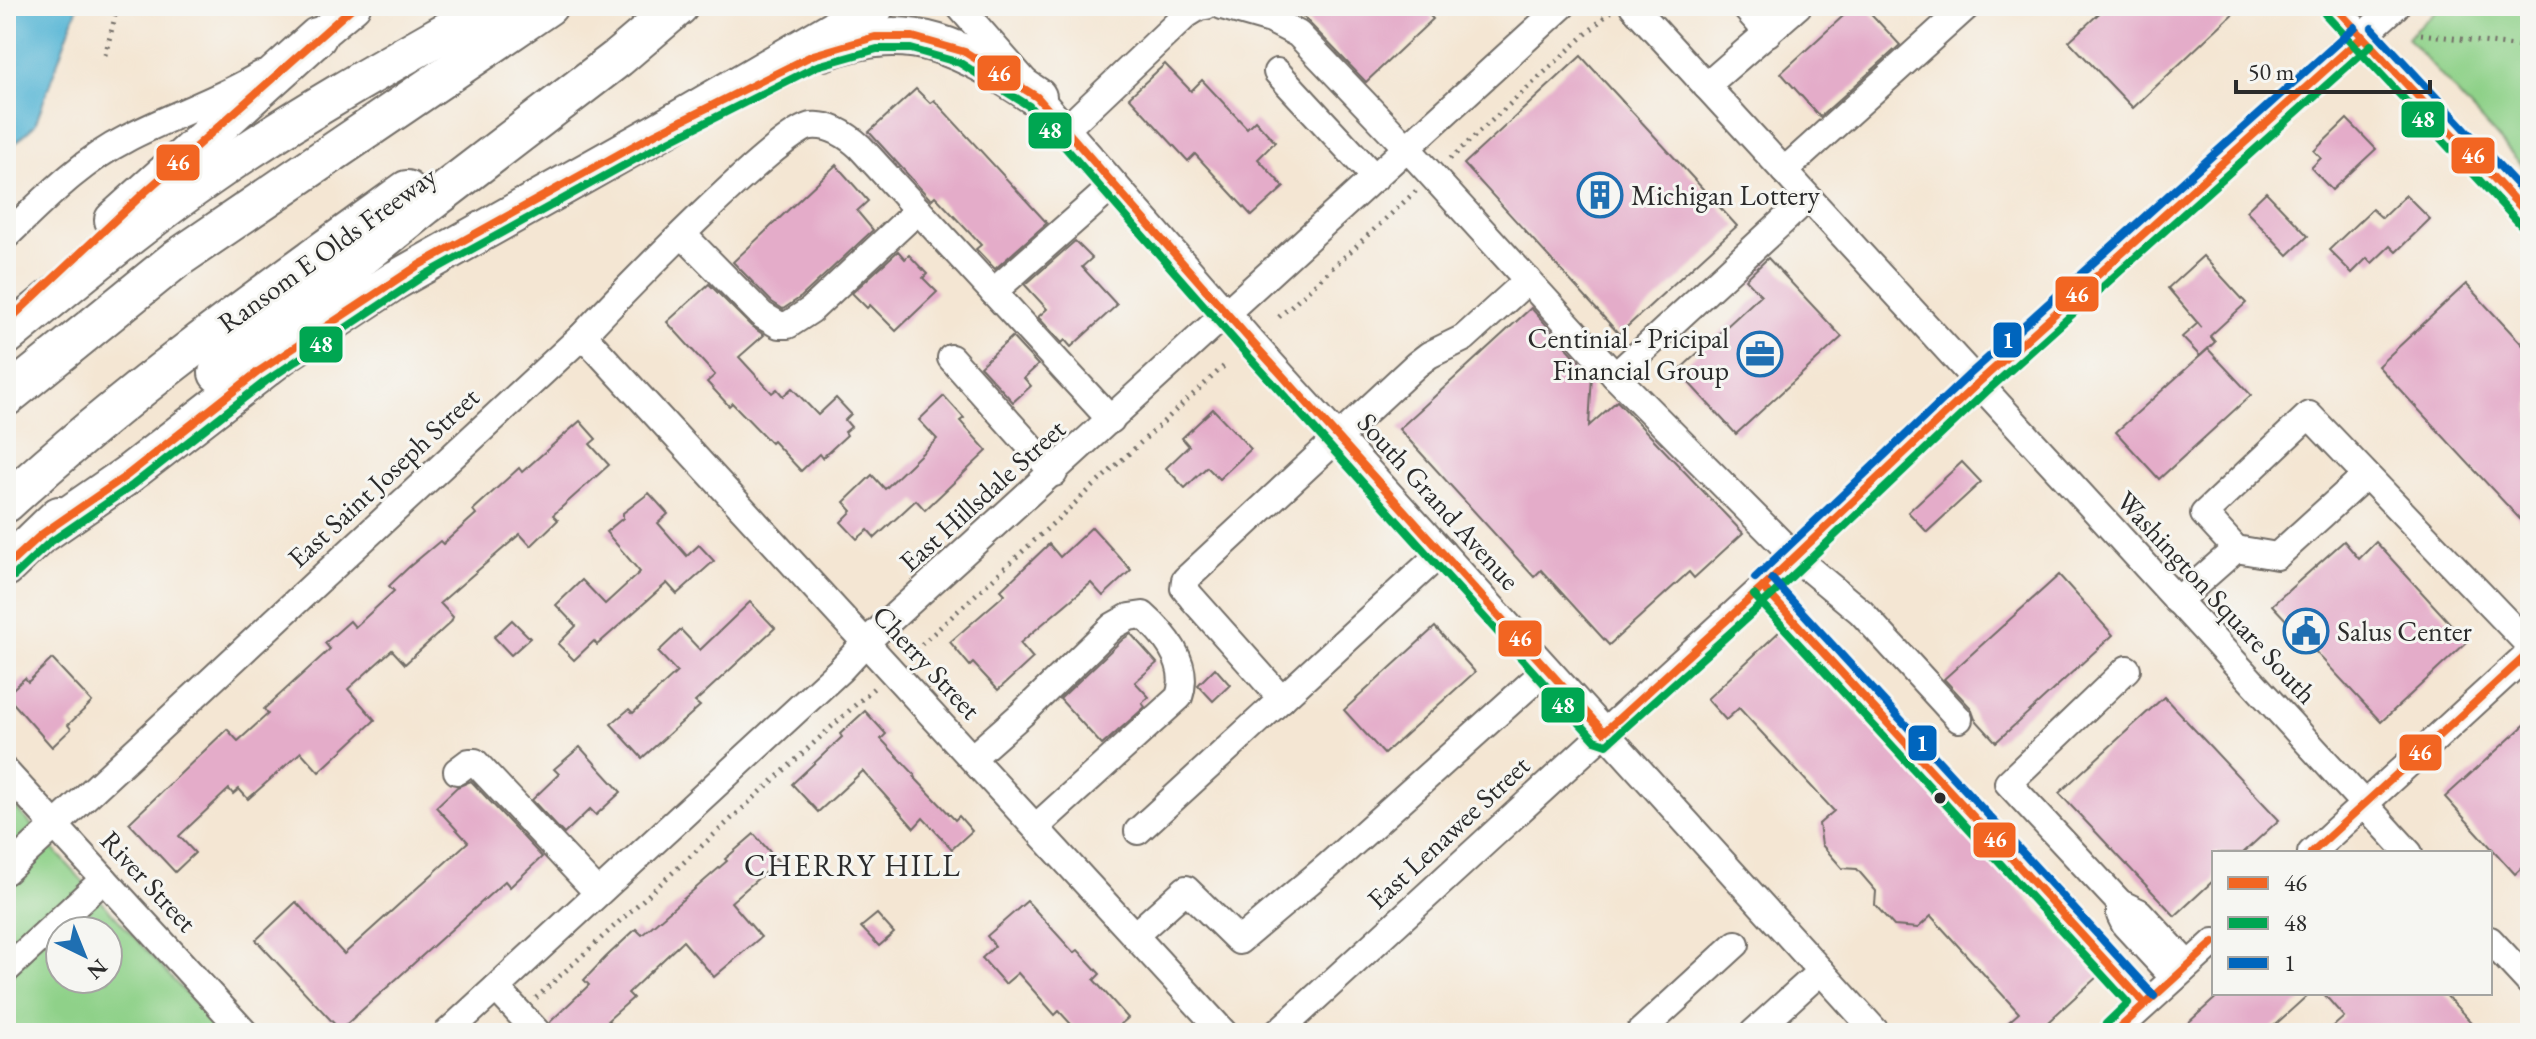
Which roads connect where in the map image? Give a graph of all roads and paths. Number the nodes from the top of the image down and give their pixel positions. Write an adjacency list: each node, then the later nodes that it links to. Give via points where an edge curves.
1 (118, 6): 23 (path)
2 (354, 6): 21 (main road)
3 (491, 6): 43 (highway, via 217,171 118,243)
4 (548, 6): 48 (highway, via 175,260)
5 (656, 6): 53 (highway, Ransom E Olds Freeway, via 220,327)
6 (679, 6): 54 (highway, via 171,411)
7 (875, 6): 28 (highway)
8 (1206, 6): 27 (street, via 1186,15)
9 (1222, 6): 29 (street, via 1298,34)
10 (1562, 6): 29 (street, East Hillsdale Street)
11 (1633, 6): 25 (street, Washington Square South)
12 (1744, 6): 18 (street)
13 (1798, 6): 18 (street)
14 (1967, 6): 30 (street)
15 (2334, 6): 20 (street)
16 (2396, 6): 20 (street, East Lenawee Street)
17 (963, 9): 26 (street, South Grand Avenue)
18 (1768, 33): 25 (street)
19 (2421, 34): 22 (path)
20 (2363, 36): 35 (street); 47 (street, East Lenawee Street)
21 (317, 37): 37 (street, via 256,78 101,154); 41 (highway)
22 (2530, 48)
23 (105, 55)
24 (1277, 72): 31 (street)
25 (1706, 86): 30 (street, Washington Square South)
26 (1037, 97): 27 (street, South Grand Avenue); 28 (highway, via 949,46 913,37 875,37 813,55)
27 (1066, 129): 32 (street, South Grand Avenue)
28 (655, 134): 54 (highway, via 343,313)
29 (1407, 148): 31 (street, East Hillsdale Street); 38 (street)
30 (1784, 171): 33 (street, Washington Square South)
31 (1375, 178): 40 (street, East Hillsdale Street)
32 (1114, 185): 39 (street); 40 (street, South Grand Avenue)
33 (1808, 198): 46 (street); 47 (street, Washington Square South)
34 (918, 210): 36 (street, East Saint Joseph Street, via 843,132 811,125 791,134 749,170); 36 (street, via 811,310 788,325 762,315); 39 (street, East Saint Joseph Street)
35 (2530, 217)
36 (683, 235): 42 (street, East Saint Joseph Street)
37 (6, 236)
38 (1528, 280): 46 (street); 50 (street, via 1464,338 1416,365)
39 (993, 292): 49 (street, East Saint Joseph Street)
40 (1227, 313): 49 (street, East Hillsdale Street); 50 (street, South Grand Avenue)
41 (6, 323)
42 (583, 335): 61 (street, Cherry Street); 73 (street, East Saint Joseph Street)
43 (6, 336)
44 (951, 358): 51 (street)
45 (1224, 366): 65 (path)
46 (1615, 376): 57 (street)
47 (1978, 383): 57 (street, East Lenawee Street); 60 (street, Washington Square South)
48 (6, 397)
49 (1111, 420): 51 (street, East Hillsdale Street)
50 (1337, 436): 56 (street, South Grand Avenue); 66 (street, via 1185,580 1192,598)
51 (1054, 473): 61 (street, East Hillsdale Street)
52 (2366, 475): 55 (street, via 2277,556); 55 (street, via 2309,415 2204,514); 62 (street)
53 (8, 501)
54 (42, 534): 58 (highway)
55 (2236, 549): 60 (street)
56 (1442, 552): 63 (street, South Grand Avenue); 66 (street)
57 (1795, 557): 59 (street, East Lenawee Street); 67 (street, via 1861,612)
58 (6, 567)
59 (1763, 587): 68 (street, East Lenawee Street); 90 (street)
60 (2177, 601): 72 (street, Washington Square South)
61 (865, 643): 65 (street, Cherry Street); 80 (street, East Hillsdale Street)
62 (2530, 649): 72 (street)
63 (1547, 669): 68 (street, South Grand Avenue); 81 (street, via 1239,941 1186,889)
64 (2127, 669): 87 (street, via 2008,783 2120,903 2125,925)
65 (892, 671): 69 (street, Cherry Street); 91 (path)
66 (1282, 699): 75 (street)
67 (1959, 719)
68 (1604, 732): 86 (street, South Grand Avenue); 97 (street, East Lenawee Street)
69 (972, 758): 74 (street, Cherry Street); 74 (street, via 1113,626 1143,615 1161,631 1180,662 1179,697)
70 (457, 771): 80 (street, via 475,762)
71 (6, 772): 73 (street, River Street)
72 (2364, 804): 76 (street); 77 (street, Washington Square South)
73 (56, 827): 78 (street, East Saint Joseph Street); 79 (street, River Street)
74 (1036, 827): 81 (street, Cherry Street)
75 (1138, 831)
76 (2313, 851)
77 (2407, 851)
78 (6, 871)
79 (104, 879): 85 (street); 93 (street, River Street)
80 (598, 893): 89 (street, East Hillsdale Street)
81 (1135, 935): 96 (street, Cherry Street)
82 (2492, 942): 88 (street)
83 (1736, 944): 98 (street)
84 (2212, 944): 87 (street)
85 (6, 970)
86 (1821, 971): 92 (street, South Grand Avenue); 99 (street)
87 (2181, 972): 90 (street)
88 (2530, 983)
89 (496, 988): 91 (street); 94 (street, East Hillsdale Street)
90 (2145, 1004): 100 (street)
91 (520, 1013): 95 (street)
92 (1862, 1028)
93 (245, 1033)
94 (447, 1033)
95 (538, 1033)
96 (1224, 1033)
97 (1277, 1033)
98 (1639, 1033)
99 (1753, 1033)
100 (2114, 1033)

